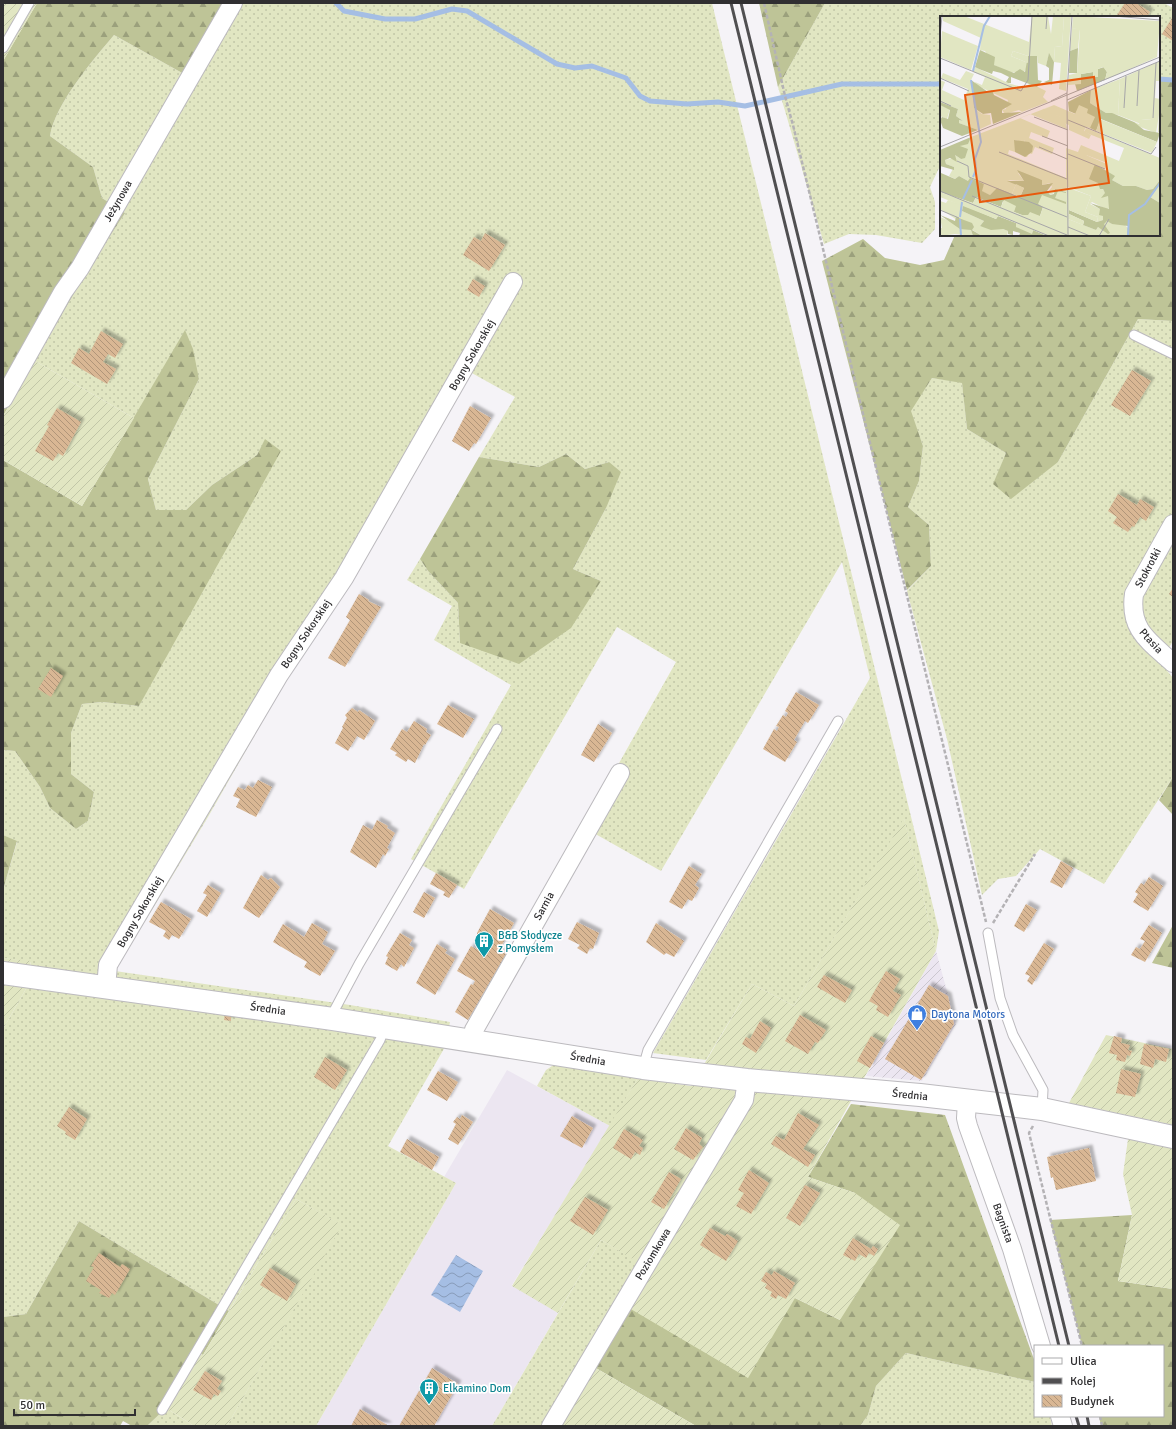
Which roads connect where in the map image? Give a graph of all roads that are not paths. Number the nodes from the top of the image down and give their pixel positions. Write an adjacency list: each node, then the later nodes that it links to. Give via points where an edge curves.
1 (29, 3): 3 (lane)
2 (233, 3): 7 (street, Jeżynowa)
3 (3, 48)
4 (513, 282): 16 (street, Bogny Sokorskiej, via 350,568 279,675 108,965)
5 (1134, 335): 6 (lane)
6 (1173, 354)
7 (3, 399)
8 (1173, 524): 9 (street, Stokrotki, via 1134,594)
9 (1133, 616): 10 (street, Ptasia, via 1141,632)
10 (1173, 663)
11 (838, 721): 20 (lane, via 648,1050)
12 (497, 729): 17 (lane, via 359,964 335,1009)
13 (620, 773): 19 (street, Sarnia, via 474,1030)
14 (988, 932): 23 (lane, via 1000,998 1013,1035 1043,1090)
15 (3, 973): 16 (street, Średnia)
16 (106, 987): 17 (street, Średnia)
17 (333, 1019): 18 (street, Średnia)
18 (385, 1027): 19 (street, Średnia); 26 (lane, via 380,1040)
19 (471, 1041): 20 (street, Średnia)
20 (643, 1068): 21 (street, Średnia)
21 (748, 1080): 22 (street, Średnia); 27 (street, Poziomkowa, via 744,1100)
22 (967, 1101): 23 (street, Średnia); 25 (street, Bagnista, via 968,1126 1012,1249)
23 (1042, 1109): 24 (street, Średnia)
24 (1173, 1137)
25 (1041, 1345)
26 (162, 1410)
27 (551, 1426)

